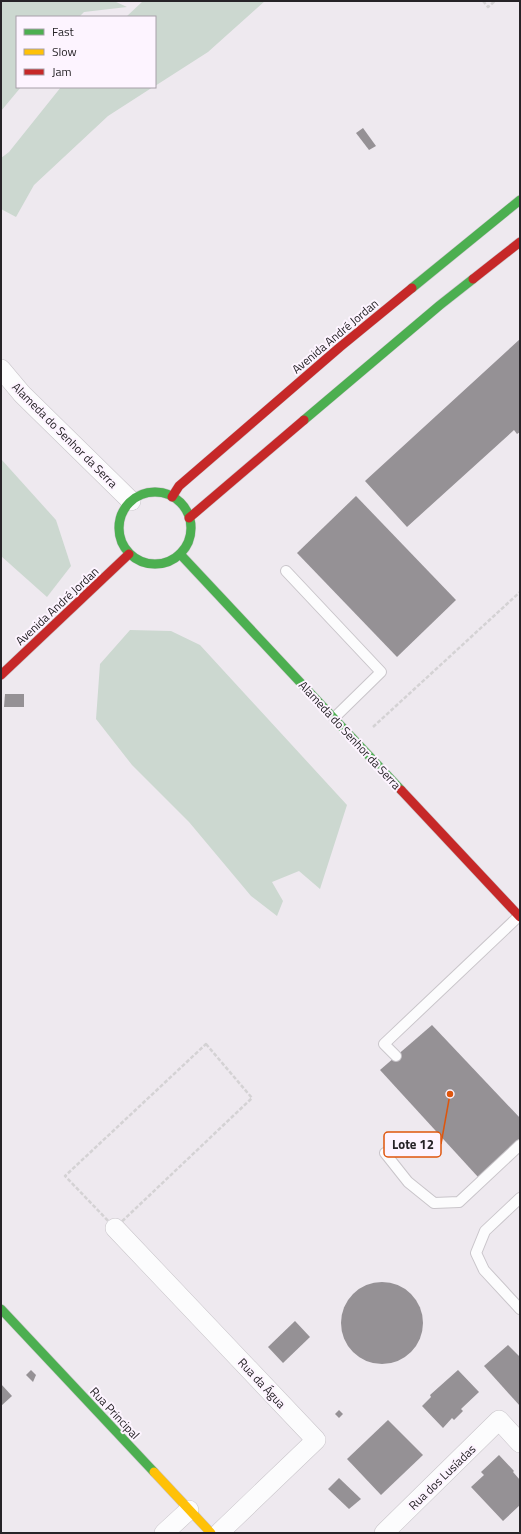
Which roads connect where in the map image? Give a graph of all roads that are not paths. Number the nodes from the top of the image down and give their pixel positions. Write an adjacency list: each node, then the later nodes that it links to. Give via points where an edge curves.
1 (520, 200): 4 (street, Avenida André Jordan, via 340,347 179,486)
2 (520, 242): 6 (street, via 440,305)
3 (1, 369): 5 (street, Alameda do Senhor da Serra, via 22,394)
4 (172, 497): 5 (street, via 158,492 144,494); 6 (street, via 184,506)
5 (131, 501): 7 (street, via 122,513 118,527 121,542)
6 (189, 518): 8 (street, via 191,531 188,544)
7 (129, 554): 8 (street, via 141,562 155,565 168,562); 10 (street, Avenida André Jordan)
8 (180, 554): 11 (street, Alameda do Senhor da Serra)
9 (286, 571): 11 (lane, via 381,672)
10 (1, 675)
11 (334, 718): 12 (street, Alameda do Senhor da Serra)
12 (520, 916): 13 (lane, via 384,1044)
13 (396, 1056)
14 (520, 1145): 15 (lane, via 459,1202 434,1203 408,1182)
15 (385, 1153)
16 (519, 1200): 19 (lane, via 485,1231 476,1253 484,1270)
17 (115, 1228): 25 (street, Rua da Água, via 316,1440)
18 (1, 1309): 21 (street, Rua Principal)
19 (520, 1309)
20 (520, 1443): 22 (street, Rua dos Lusíadas, via 499,1420)
21 (189, 1510): 23 (street); 24 (street, Rua Principal)
22 (393, 1530)
23 (164, 1533)
24 (211, 1533)
25 (219, 1533)

